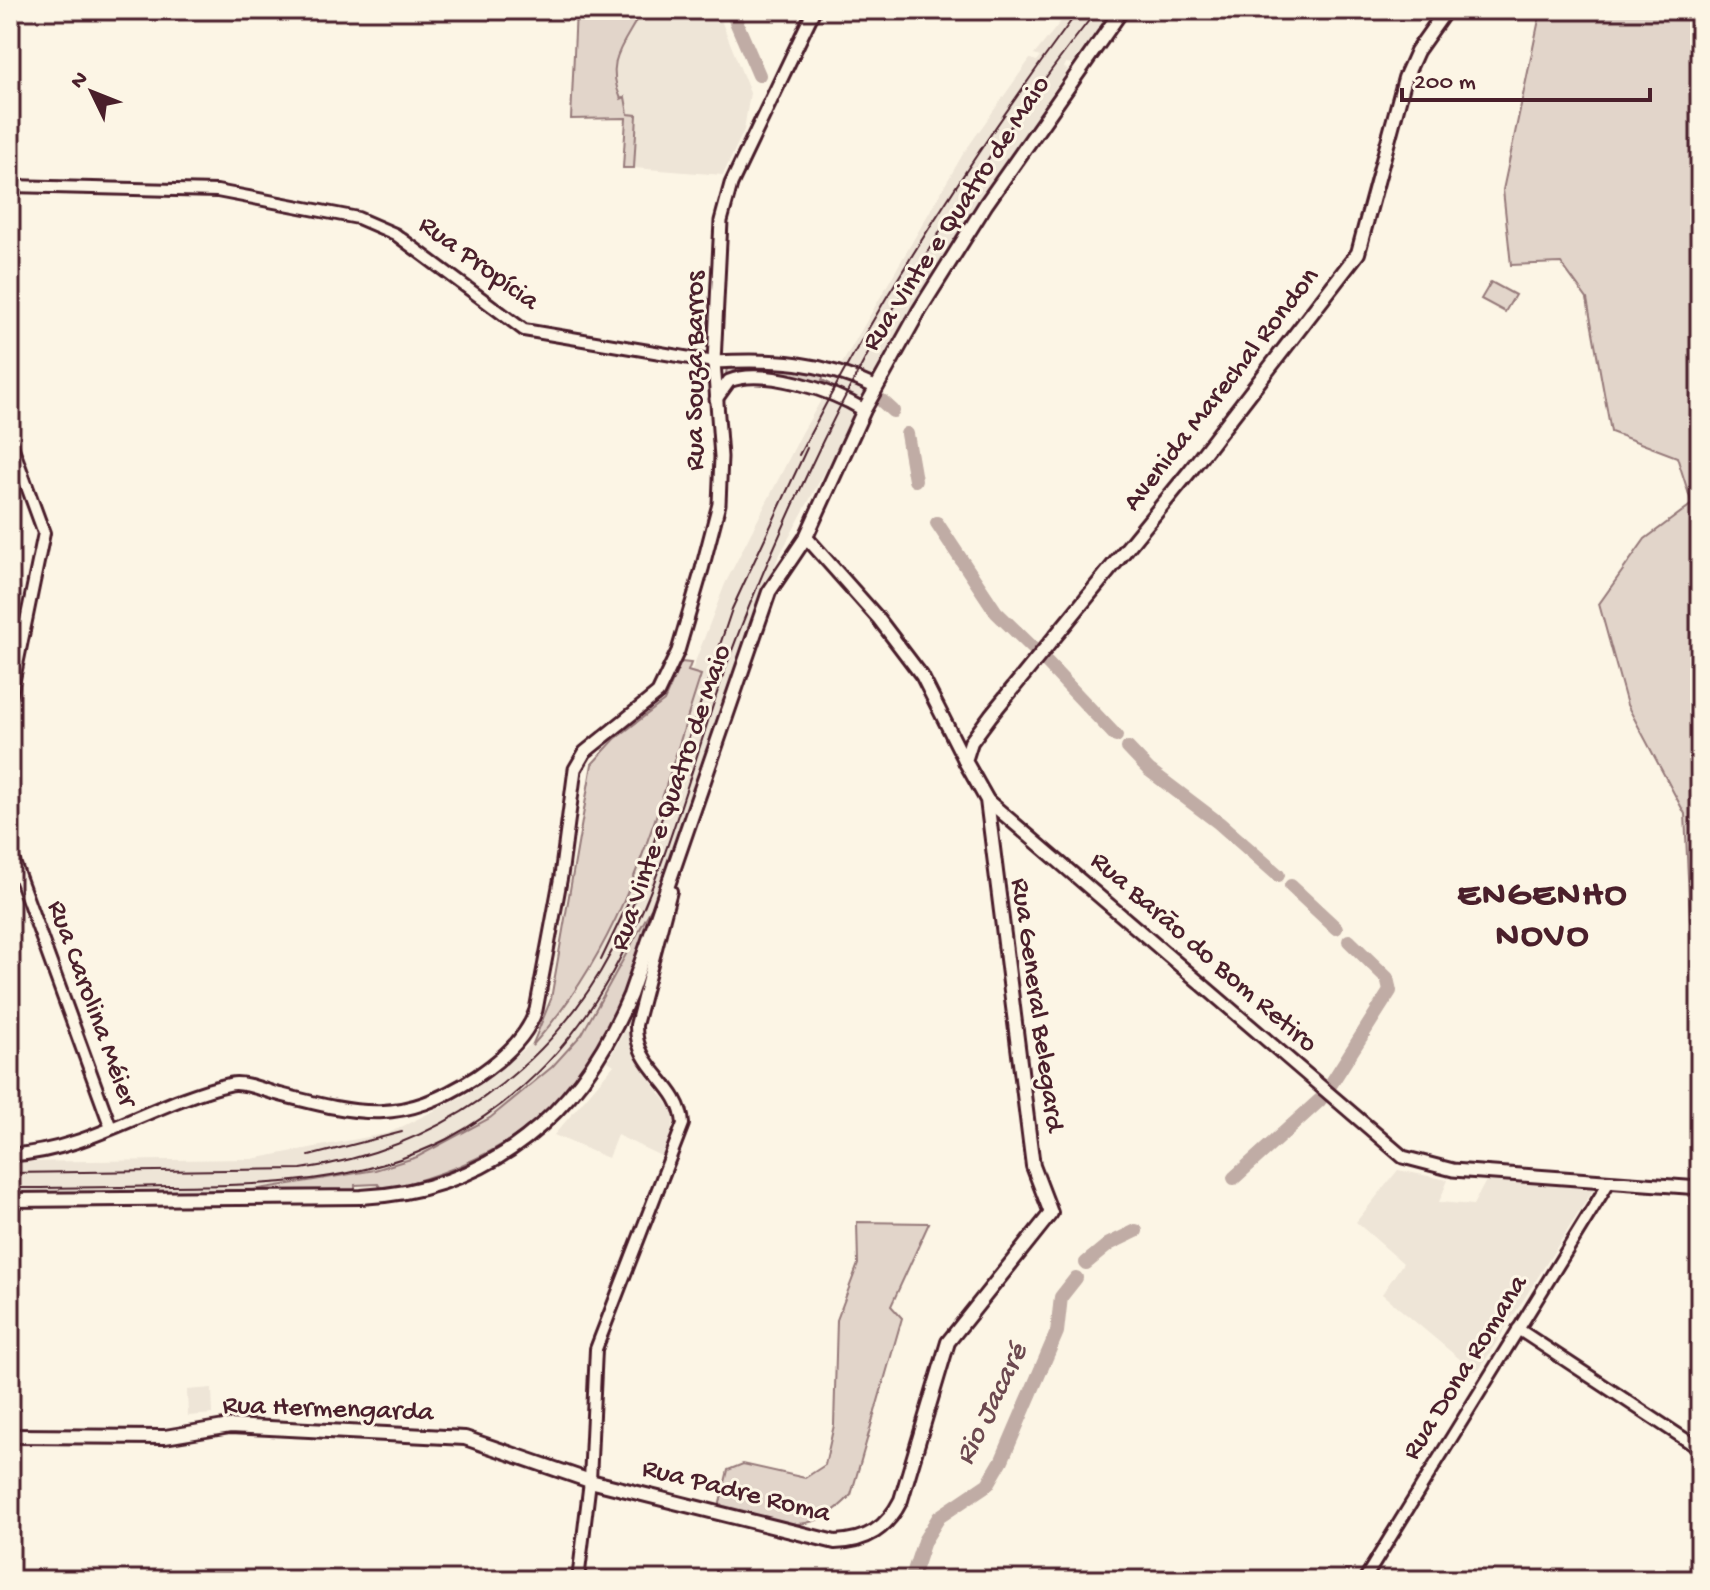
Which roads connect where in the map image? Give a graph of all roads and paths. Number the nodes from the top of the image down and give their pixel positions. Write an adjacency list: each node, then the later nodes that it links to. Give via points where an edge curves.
1 (814, 10): 5 (main road, Rua Souza Barros, via 731,184)
2 (1122, 10): 6 (main road, Rua Vinte e Quatro de Maio, via 979,214)
3 (1446, 10): 12 (main road, Avenida Marechal Rondon, via 1405,78 1358,253 1190,471 975,735)
4 (10, 186): 5 (street, Rua Propícia, via 217,191 358,218 384,228 524,330)
5 (709, 361): 6 (main road, via 814,365 838,369); 7 (main road, Rua Souza Barros)
6 (875, 387): 8 (main road, Rua Vinte e Quatro de Maio)
7 (716, 400): 8 (main road, via 724,384 743,378 815,386); 16 (main road, Rua Souza Barros, via 719,504 678,651 658,693 579,760 536,1010 521,1037 469,1082 403,1111 345,1110 234,1083)
8 (864, 410): 10 (main road, Rua Vinte e Quatro de Maio)
9 (10, 440): 11 (street, via 44,533)
10 (806, 537): 12 (main road, Rua Barão do Bom Retiro, via 922,676); 14 (main road, Rua Vinte e Quatro de Maio, via 769,592)
11 (10, 699)
12 (965, 761): 13 (main road, Rua Barão do Bom Retiro)
13 (987, 800): 18 (main road, Rua Barão do Bom Retiro, via 1403,1157 1448,1170); 26 (main road, Rua General Belegard, via 1033,1166 1051,1213 948,1342)
14 (681, 850): 20 (main road, Rua Vinte e Quatro de Maio, via 630,995 592,1070 531,1135 478,1167 385,1196); 25 (street, via 636,1040 643,1059 678,1102 683,1124 596,1349)
15 (10, 851): 16 (street, Rua Carolina Méier)
16 (111, 1128): 17 (main road, Rua Souza Barros, via 59,1147)
17 (10, 1155)
18 (1609, 1182): 19 (main road, Rua Barão do Bom Retiro); 22 (street, Rua Dona Romana)
19 (1700, 1188)
20 (11, 1200): 21 (main road)
21 (10, 1283)
22 (1518, 1329): 24 (street); 28 (street, Rua Dona Romana)
23 (10, 1436): 25 (main road, Rua Hermengarda, via 165,1437 230,1426 465,1438)
24 (1700, 1449)
25 (590, 1481): 26 (main road, Rua Padre Roma, via 835,1542 880,1529); 27 (street)
26 (901, 1500)
27 (578, 1580)
28 (1364, 1580)

